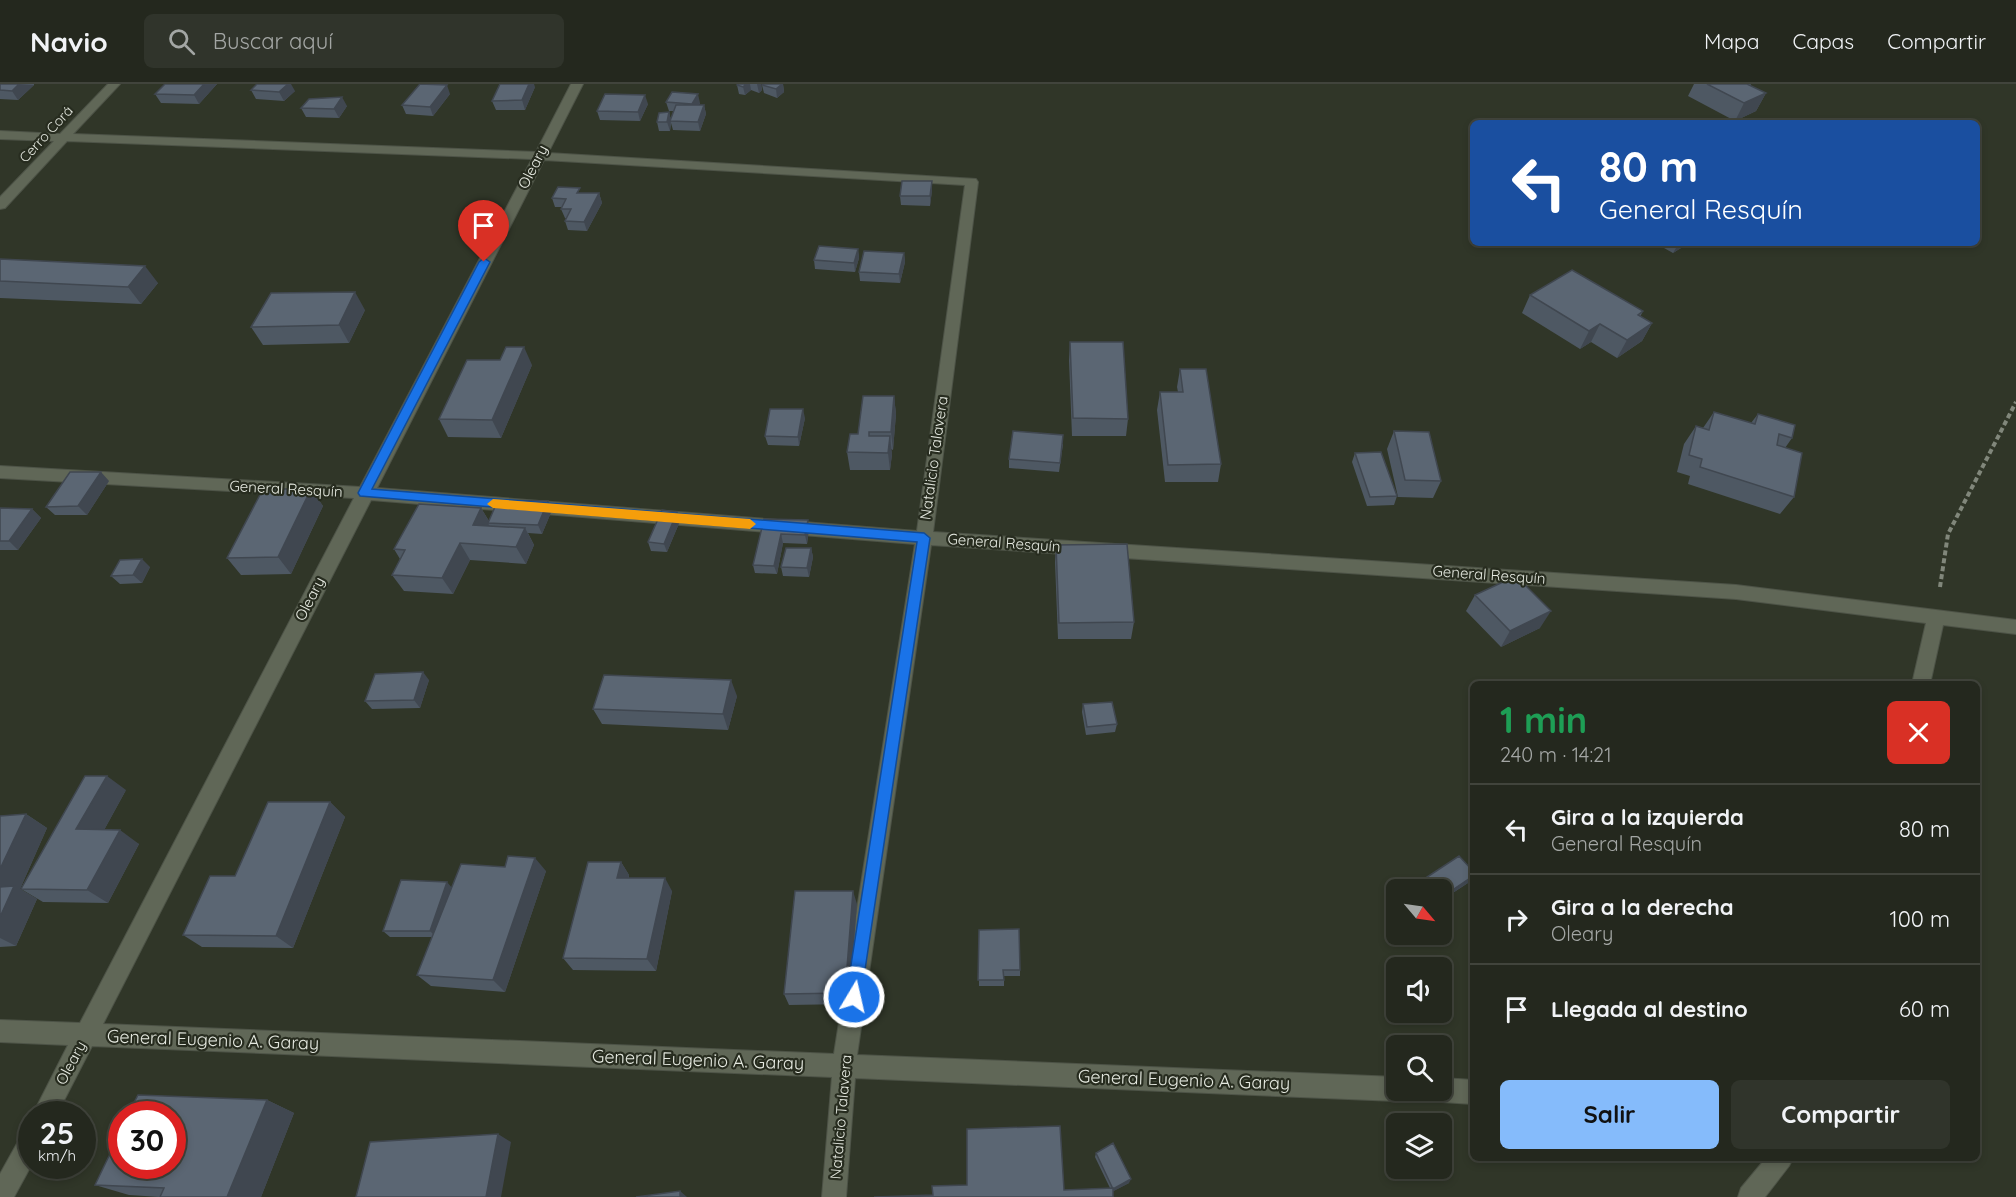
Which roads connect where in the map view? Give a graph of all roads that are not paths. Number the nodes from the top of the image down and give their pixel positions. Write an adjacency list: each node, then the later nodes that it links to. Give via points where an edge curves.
1 (114, 84): 4 (street, Cerro Corá)
2 (577, 84): 5 (street, Oleary)
3 (0, 135): 4 (street)
4 (62, 137): 5 (street); 6 (street, Cerro Corá)
5 (539, 156): 8 (street, Oleary); 9 (street, Natalicio Talavera, via 972,183)
6 (0, 205)
7 (0, 472): 8 (street, General Resquín)
8 (364, 493): 9 (street, General Resquín); 14 (street, Oleary)
9 (924, 538): 10 (street, General Resquín, via 1736,592); 15 (street, Natalicio Talavera)
10 (1936, 618): 11 (street, General Resquín); 12 (street)
11 (2016, 627)
12 (1922, 681)
13 (0, 1031): 14 (street, General Eugenio A. Garay)
14 (86, 1035): 15 (street, General Eugenio A. Garay); 19 (street, Oleary)
15 (844, 1066): 16 (street, General Eugenio A. Garay); 23 (street, Natalicio Talavera)
16 (1386, 1089)
17 (1452, 1091): 18 (street)
18 (1470, 1092)
19 (52, 1101)
20 (1779, 1161): 24 (street)
21 (18, 1166): 22 (street)
22 (2, 1197)
23 (834, 1197)
24 (1749, 1197)

